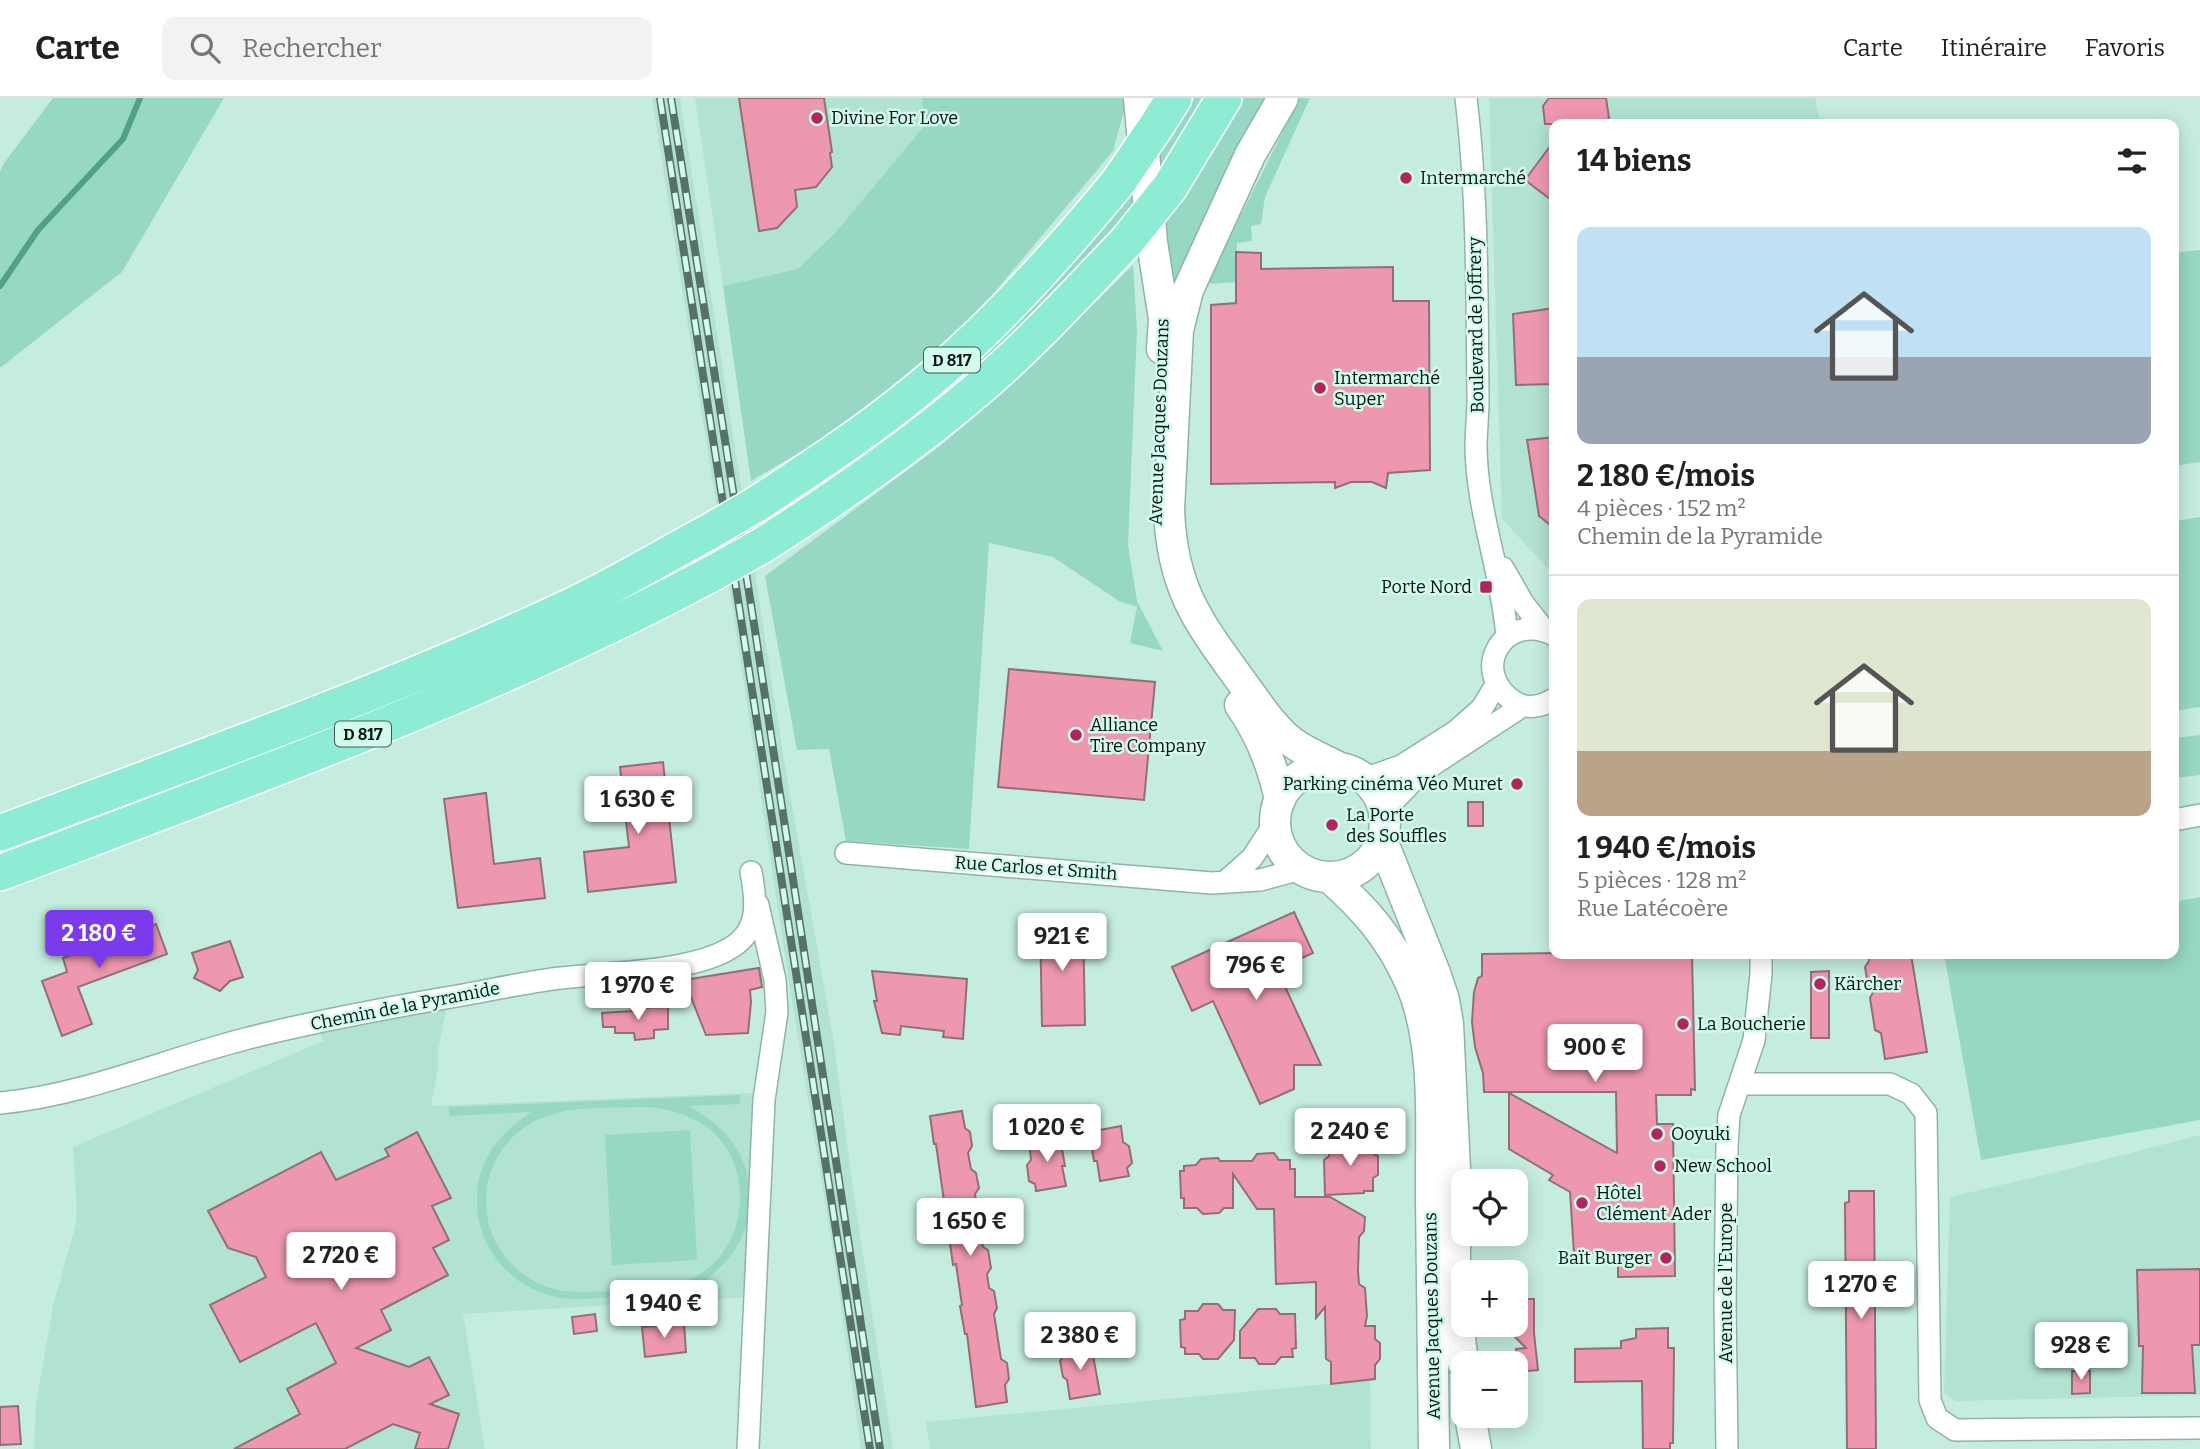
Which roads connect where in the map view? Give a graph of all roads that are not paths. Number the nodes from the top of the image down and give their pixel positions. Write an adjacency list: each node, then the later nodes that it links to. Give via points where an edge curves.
1 (1224, 98): 19 (main road, D 817, bridge, via 1170,187 1126,242 1031,341 918,439 763,545 581,641 434,706)
2 (1283, 98): 11 (main road, Avenue Jacques Douzans, via 1250,155 1188,290 1178,331 1170,534 1173,558 1192,610 1267,717 1292,742)
3 (1466, 98): 5 (street, Boulevard de Joffrery, via 1472,151 1476,448 1483,510)
4 (1157, 106): 12 (main road, Avenue Jacques Douzans, via 1152,242 1164,319 1153,515 1158,557 1180,616 1251,720 1269,760); 16 (main road, D 817, bridge, via 1119,181 1024,291 889,413 755,505 573,605 495,640)
5 (1494, 550): 6 (street, Boulevard de Joffrery, via 1523,603); 7 (street, Boulevard de Joffrery)
6 (1549, 632): 7 (street, via 1531,628)
7 (1507, 637): 8 (street, via 1493,659)
8 (1496, 685): 10 (street); 11 (street, via 1482,708 1456,731 1401,766)
9 (1549, 702): 10 (street)
10 (1521, 707): 15 (street, via 1412,782)
11 (1352, 774): 12 (main road, via 1314,769 1292,782); 15 (main road, via 1373,788)
12 (1278, 812): 20 (main road, via 1279,843 1285,854); 21 (street, via 1252,858)
13 (2200, 815): 14 (street)
14 (2179, 819)
15 (1383, 825): 20 (main road, via 1377,850 1362,867 1352,873); 26 (main road, Avenue Jacques Douzans, via 1444,1000 1448,1024 1455,1296)
16 (0, 833)
17 (846, 853): 21 (street, Rue Carlos et Smith)
18 (751, 872): 22 (street, Chemin de la Pyramide)
19 (0, 873)
20 (1315, 873): 21 (street, Rue Carlos et Smith); 30 (main road, Avenue Jacques Douzans, via 1360,904 1388,940 1410,984 1424,1034 1430,1126)
21 (1226, 881)
22 (756, 899): 25 (street, Chemin de la Pyramide, via 755,916 740,941 699,961 557,978 341,1016 244,1039 94,1086); 29 (street, via 775,980 777,1012 764,1100)
23 (1761, 959): 24 (street, Avenue de l'Europe, via 1754,1040)
24 (1740, 1084): 28 (street, via 1890,1084 1911,1094 1926,1113 1930,1401 1937,1418 1955,1430); 32 (street, Avenue de l'Europe, via 1729,1115 1727,1146)
25 (0, 1103)
26 (1462, 1351)
27 (1472, 1428): 31 (main road, Avenue Jacques Douzans)
28 (2197, 1435)
29 (748, 1449)
30 (1434, 1449)
31 (1476, 1449)
32 (1727, 1449)

